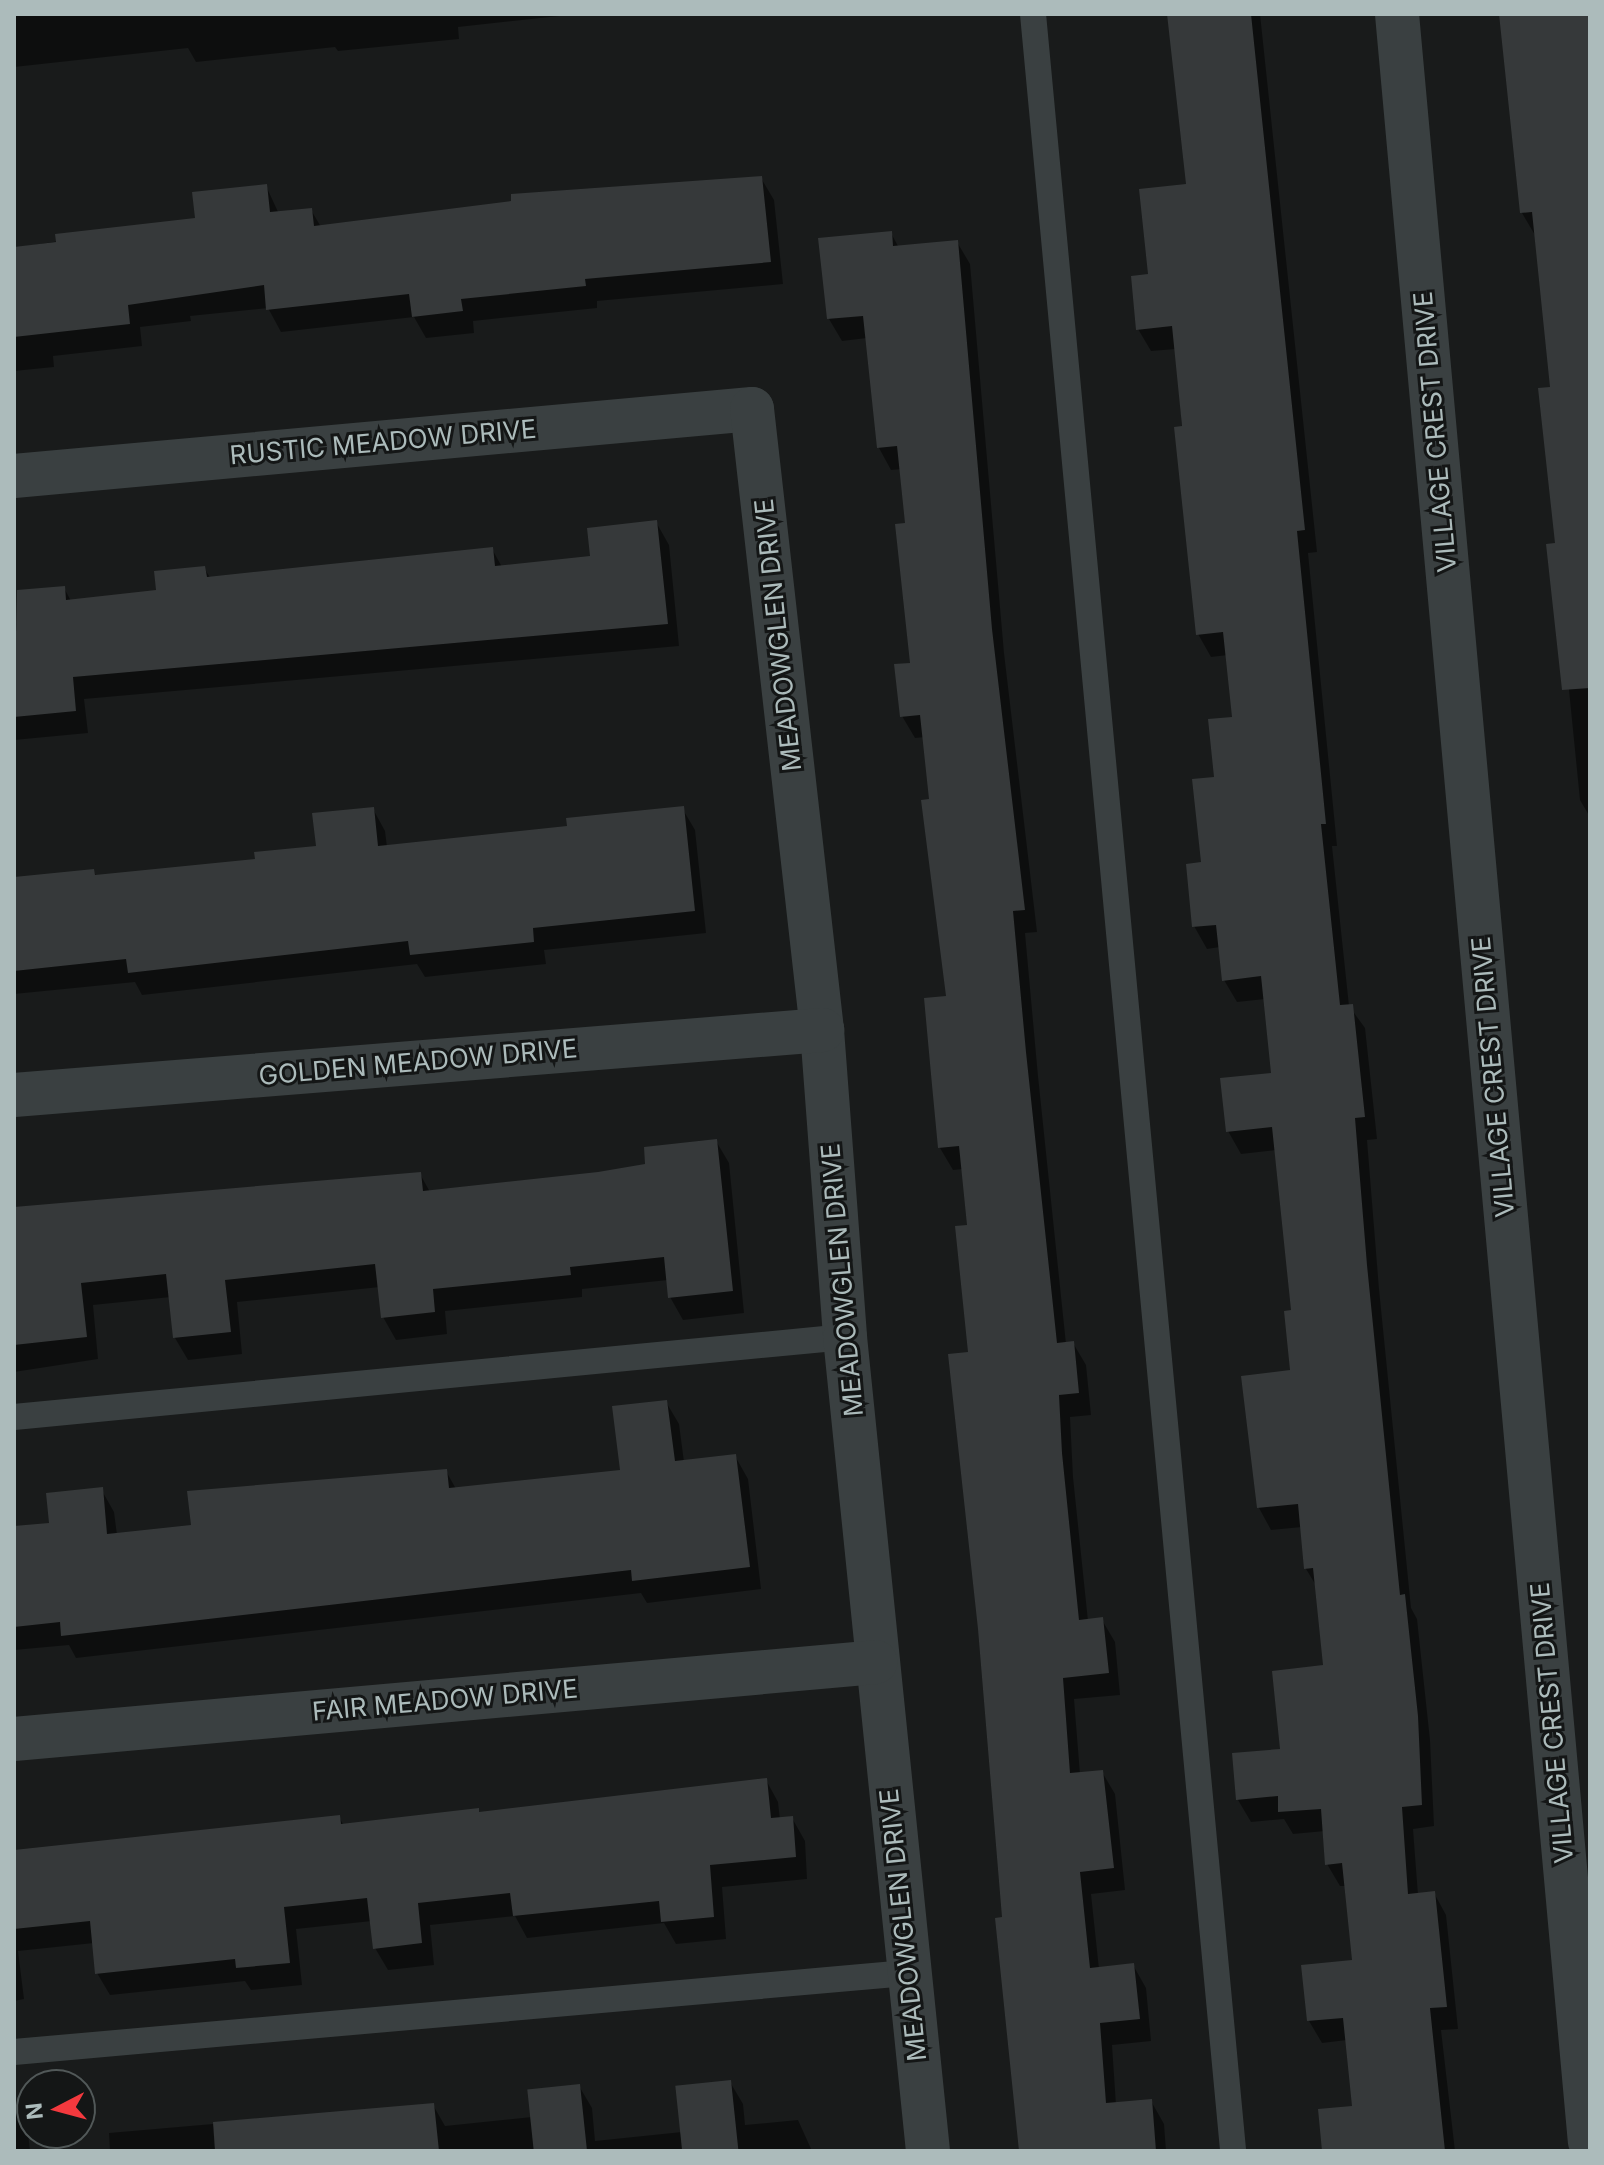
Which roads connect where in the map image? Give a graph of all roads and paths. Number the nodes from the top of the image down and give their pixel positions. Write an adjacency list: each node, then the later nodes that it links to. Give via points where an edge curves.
1 (1033, 14): 15 (lane)
2 (1397, 14): 13 (street, VILLAGE CREST DRIVE)
3 (752, 409): 4 (street, RUSTIC MEADOW DRIVE); 5 (street, MEADOWGLEN DRIVE)
4 (14, 476)
5 (822, 1030): 6 (street, GOLDEN MEADOW DRIVE); 7 (street, MEADOWGLEN DRIVE)
6 (14, 1095)
7 (845, 1337): 8 (lane); 9 (street, MEADOWGLEN DRIVE)
8 (14, 1417)
9 (876, 1662): 10 (street, FAIR MEADOW DRIVE); 11 (street, MEADOWGLEN DRIVE)
10 (14, 1739)
11 (907, 1973): 12 (lane); 14 (street, MEADOWGLEN DRIVE)
12 (14, 2052)
13 (1590, 2141)
14 (928, 2151)
15 (1233, 2151)

